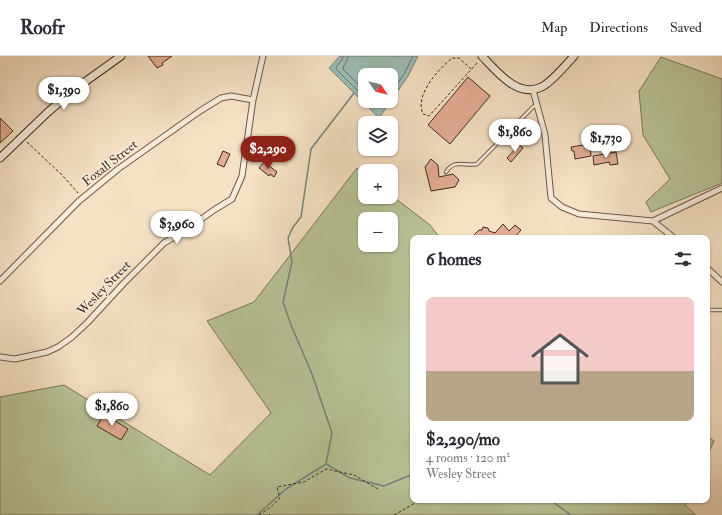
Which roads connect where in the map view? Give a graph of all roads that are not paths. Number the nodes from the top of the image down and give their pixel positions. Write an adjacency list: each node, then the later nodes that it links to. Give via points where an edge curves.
1 (121, 56): 8 (main road, via 75,89)
2 (263, 56): 6 (street, Wesley Street)
3 (574, 56): 5 (main road, via 546,84)
4 (482, 57): 5 (main road, via 512,84 523,90)
5 (533, 90): 7 (street)
6 (253, 100): 14 (street, Foxall Street, via 231,96 221,98 118,169 83,198); 18 (street, Wesley Street, via 242,176 232,199 164,243 87,323 58,347 15,359)
7 (537, 105): 9 (lane, via 477,164 456,164); 11 (street, via 545,135 551,198 579,214)
8 (0, 158)
9 (446, 172)
10 (722, 188): 11 (street)
11 (653, 221): 12 (street)
12 (671, 235)
13 (710, 271): 15 (street)
14 (0, 281)
15 (722, 282)
16 (710, 310): 17 (lane)
17 (722, 310)
18 (0, 357)

